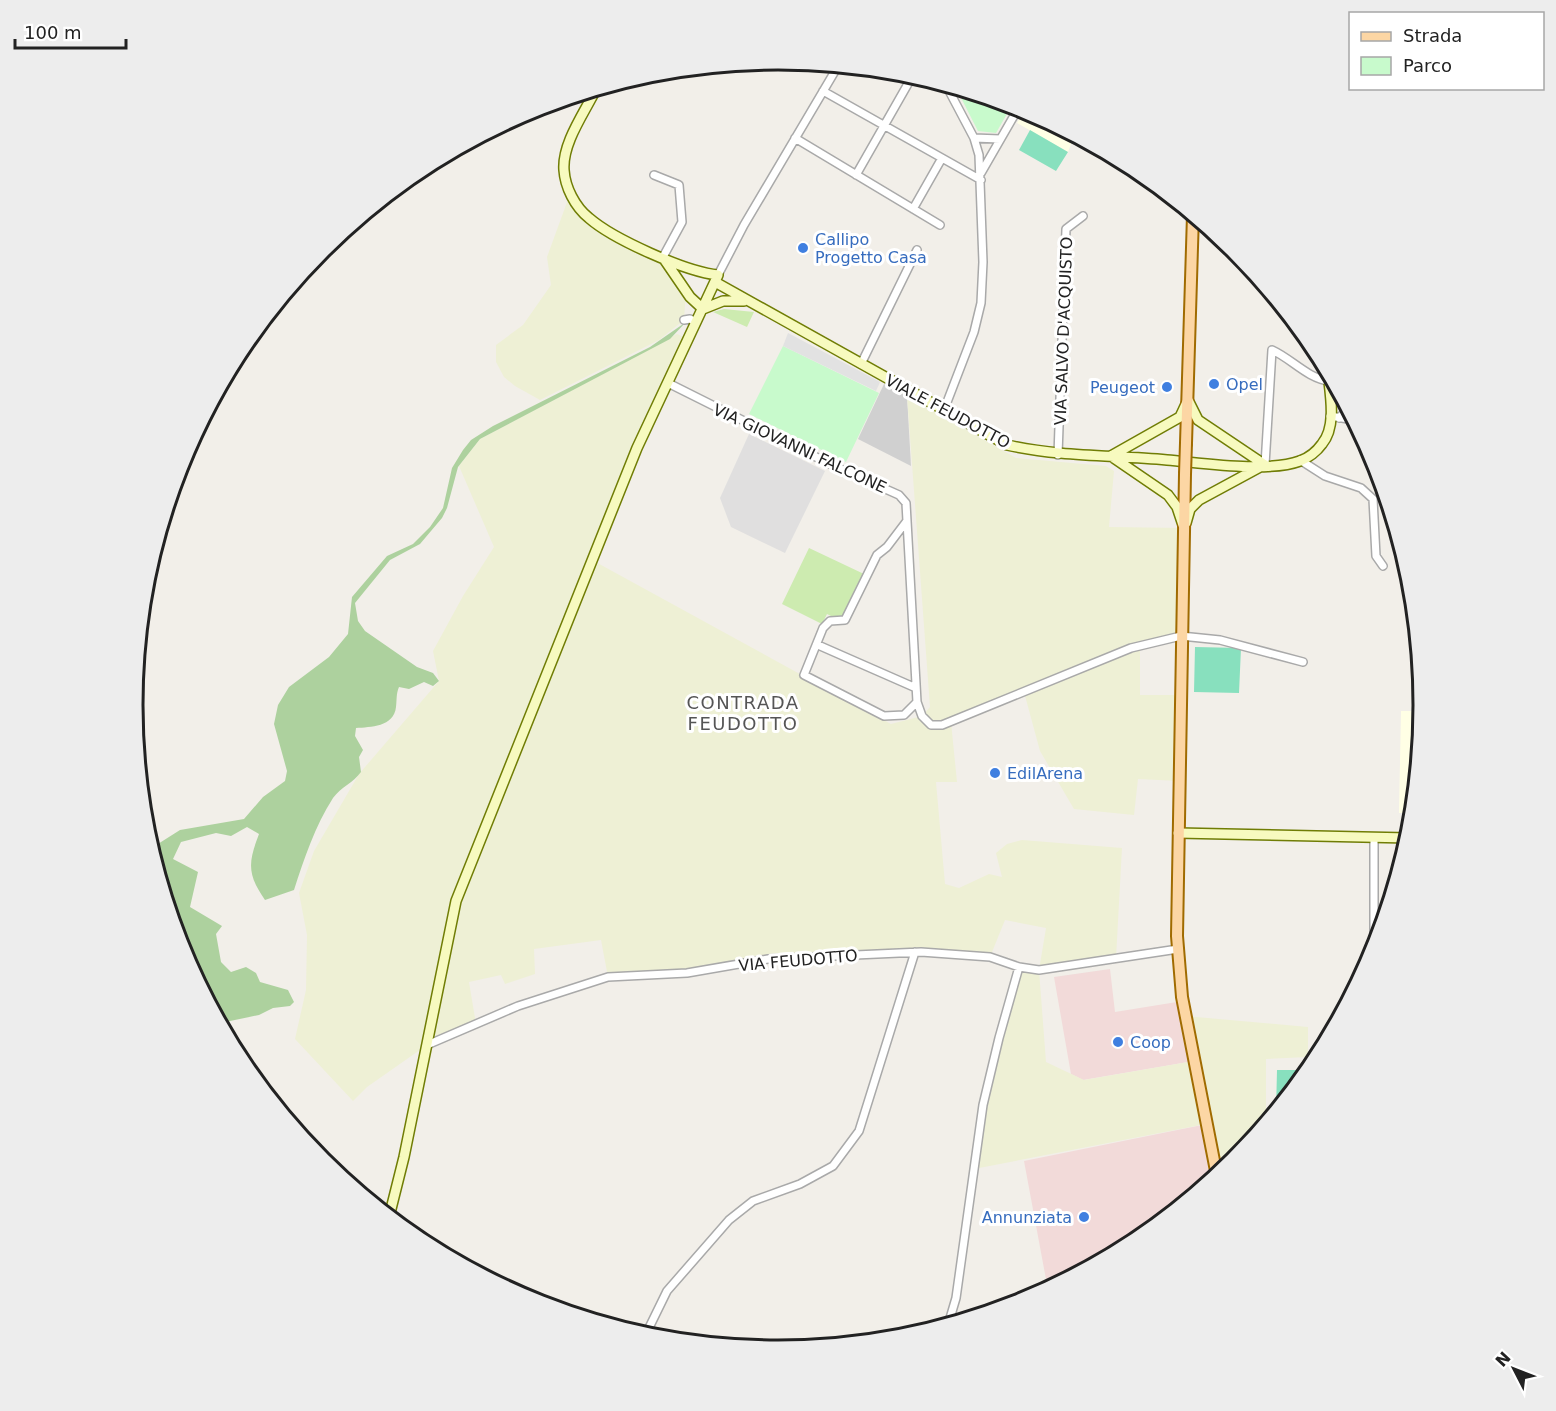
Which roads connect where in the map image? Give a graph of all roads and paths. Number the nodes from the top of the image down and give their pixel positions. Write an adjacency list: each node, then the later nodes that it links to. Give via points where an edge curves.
1 (833, 73): 3 (street)
2 (908, 84): 7 (street)
3 (823, 91): 7 (street); 8 (street)
4 (951, 95): 9 (street)
5 (591, 99): 20 (street, via 565,154 570,194 588,218)
6 (1014, 116): 10 (street)
7 (884, 125): 11 (street); 13 (street)
8 (795, 138): 13 (street); 22 (street)
9 (974, 138): 10 (street); 14 (street)
10 (1000, 139): 14 (street)
11 (942, 158): 14 (street); 15 (street)
12 (654, 175): 20 (street, via 679,185 682,222)
13 (856, 175): 15 (street)
14 (981, 177): 33 (street, via 981,303)
15 (913, 209): 17 (street)
16 (1083, 216): 37 (street, VIA SALVO D'ACQUISTO, via 1066,229)
17 (940, 225)
18 (1193, 225): 32 (main road)
19 (917, 250): 28 (street)
20 (663, 257): 21 (street); 23 (street)
21 (698, 273): 22 (street); 23 (street)
22 (715, 283): 24 (street, VIALE FEUDOTTO); 25 (street)
23 (688, 293): 25 (street)
24 (743, 299): 25 (street); 28 (street, VIALE FEUDOTTO)
25 (703, 309): 27 (street)
26 (684, 320): 27 (street)
27 (696, 322): 30 (street)
28 (861, 364): 33 (street, VIALE FEUDOTTO)
29 (1322, 378): 40 (street, via 1317,379 1272,350)
30 (668, 383): 41 (street, VIA GIOVANNI FALCONE, via 899,495 906,503); 56 (street, via 637,448 456,901)
31 (1332, 395): 35 (street)
32 (1188, 400): 38 (street, via 1180,417); 40 (street, via 1198,420); 42 (main road, bridge)
33 (944, 410): 37 (street, VIALE FEUDOTTO, via 1007,445)
34 (1342, 413): 35 (street)
35 (1335, 417): 36 (street); 39 (street, via 1324,443)
36 (1344, 418)
37 (1058, 455): 38 (street, VIALE FEUDOTTO)
38 (1111, 456): 40 (street, VIALE FEUDOTTO); 42 (street, via 1168,495)
39 (1300, 460): 40 (street); 43 (street, via 1325,476 1361,488 1373,499 1376,556)
40 (1266, 465): 42 (street, via 1199,500 1191,508)
41 (906, 522): 45 (street, via 877,555 845,620 830,621 823,628); 47 (street, VIA GIOVANNI FALCONE)
42 (1184, 528): 44 (main road)
43 (1383, 566)
44 (1181, 636): 46 (street, via 1220,640); 48 (street, via 1131,648 942,725 932,725 922,716); 49 (main road)
45 (818, 645): 47 (street); 48 (street, via 804,675 884,716 904,715)
46 (1303, 662)
47 (916, 688): 48 (street, VIA GIOVANNI FALCONE)
48 (917, 702)
49 (1178, 833): 50 (street); 53 (main road)
50 (1374, 838): 51 (street); 52 (street)
51 (1399, 838)
52 (1374, 924)
53 (1178, 949): 55 (street, VIA FEUDOTTO, via 1039,970); 57 (main road, via 1182,997)
54 (915, 952): 55 (street, VIA FEUDOTTO, via 990,957); 56 (street, VIA FEUDOTTO, via 768,959 687,974 608,976 518,1006); 60 (street, via 859,1131 833,1166 801,1184 753,1201 729,1220 667,1290)
55 (1019, 967): 59 (street, via 983,1105)
56 (427, 1045): 58 (street)
57 (1215, 1166)
58 (391, 1209)
59 (951, 1316)
60 (649, 1327)

